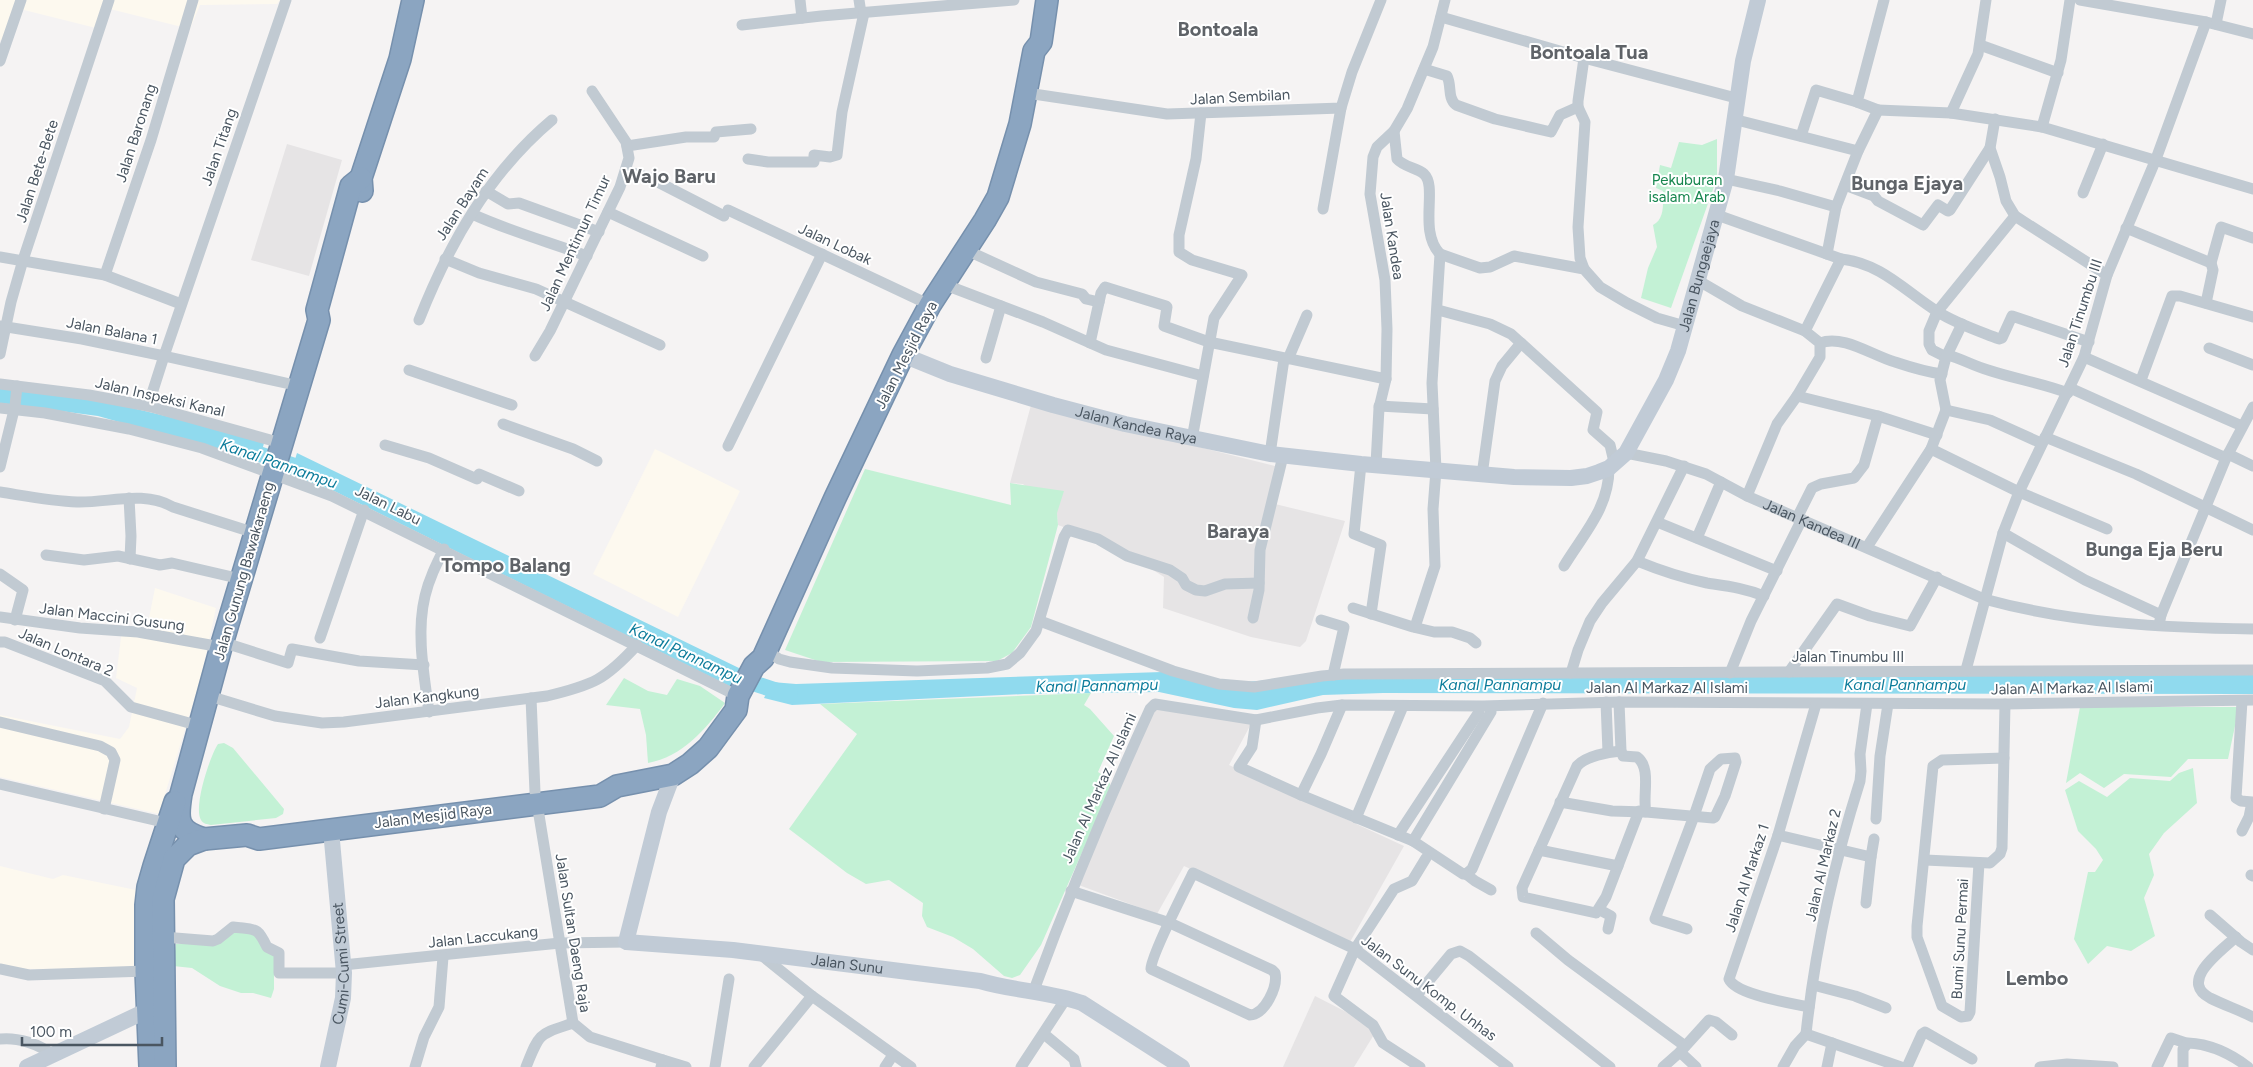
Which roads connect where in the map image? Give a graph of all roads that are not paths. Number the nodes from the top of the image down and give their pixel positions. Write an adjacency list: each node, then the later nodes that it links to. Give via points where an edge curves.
1 (20, 0): 31 (street)
2 (109, 0): 80 (street, Jalan Bete-Bete)
3 (193, 0): 83 (street, Jalan Baronang, via 151,140)
4 (286, 0): 89 (street, Jalan Titang)
5 (413, 0): 124 (highway, Jalan Gunung Bawakaraeng, via 400,59 361,178 363,187 334,296 330,309 319,320)
6 (800, 0): 24 (street)
7 (859, 0): 22 (street)
8 (1014, 0): 19 (street)
9 (1037, 0): 29 (highway, Jalan Mesjid Raya)
10 (1047, 0): 29 (highway, Jalan Mesjid Raya, via 1041,42)
11 (1381, 0): 39 (street)
12 (1445, 0): 23 (street, Jalan Kandea)
13 (1758, 0): 36 (street, Jalan Bungaejaya)
14 (1884, 0): 37 (street)
15 (1986, 0): 28 (street)
16 (2070, 0): 33 (street)
17 (2080, 0): 20 (street)
18 (2221, 0): 25 (street, Jalan Tinumbu III)
19 (976, 2): 21 (street)
20 (2131, 4): 25 (street)
21 (918, 5): 22 (street)
22 (862, 13): 24 (street); 54 (street, via 842,112 837,155 814,155 814,162)
23 (1441, 17): 30 (street); 32 (street, Jalan Kandea)
24 (802, 18): 26 (street)
25 (2211, 23): 27 (street); 55 (street, Jalan Tinumbu III)
26 (742, 25)
27 (2253, 34)
28 (1980, 45): 33 (street); 42 (street)
29 (1034, 51): 35 (highway, Jalan Mesjid Raya)
30 (1584, 58): 36 (street); 38 (street)
31 (0, 61)
32 (1424, 69): 38 (street, via 1447,76 1450,97 1456,105 1519,126 1551,132 1560,115); 48 (street, Jalan Kandea)
33 (2058, 73): 46 (street)
34 (592, 91): 51 (street)
35 (1027, 93): 41 (street, Jalan Sembilan, via 1150,112); 71 (highway, Jalan Mesjid Raya, via 998,197)
36 (1736, 98): 43 (street, Jalan Bungaejaya)
37 (1857, 102): 40 (street); 49 (street, via 1816,90)
38 (1578, 107): 82 (street, via 1584,122 1578,227 1580,258)
39 (1341, 108): 41 (street, Jalan Sembilan); 63 (street)
40 (1878, 110): 42 (street); 53 (street)
41 (1201, 113): 102 (street, via 1196,159 1179,235 1179,252 1186,258 1242,275 1217,313)
42 (1951, 113): 44 (street)
43 (1733, 119): 49 (street); 57 (street, Jalan Bungaejaya)
44 (1995, 119): 46 (street); 52 (street)
45 (552, 120): 60 (street, Jalan Bayam, via 511,159)
46 (2042, 127): 50 (street)
47 (751, 129): 51 (street, via 716,132 714,137 686,137)
48 (1394, 131): 73 (street, via 1397,159 1424,174 1428,181 1427,224); 121 (street, Jalan Kandea, via 1374,152 1369,190 1386,296)
49 (1801, 136): 53 (street)
50 (2103, 144): 55 (street); 61 (street)
51 (627, 146): 56 (street, Jalan Mentimun Timur)
52 (1990, 148): 58 (street, via 1950,210 1938,205 1923,225 1874,196); 67 (street, via 2006,201)
53 (1858, 151): 58 (street)
54 (748, 159)
55 (2156, 159): 59 (street); 68 (street, Jalan Tinumbu III)
56 (626, 171): 64 (street, Jalan Mentimun Timur); 72 (street, Jalan Lobak, via 650,178)
57 (1726, 178): 62 (street); 66 (street, Jalan Bungaejaya)
58 (1845, 185): 62 (street)
59 (2253, 189)
60 (486, 191): 65 (street, Jalan Bayam); 69 (street, via 508,204 519,203)
61 (2083, 193)
62 (1836, 208): 74 (street)
63 (1323, 209)
64 (608, 212): 69 (street, Jalan Mentimun Timur); 76 (street)
65 (472, 214): 75 (street, via 519,234); 78 (street, Jalan Bayam)
66 (1717, 215): 74 (street); 85 (street, Jalan Bungaejaya)
67 (2015, 216): 84 (street); 94 (street)
68 (2126, 228): 81 (street); 84 (street, Jalan Tinumbu III)
69 (599, 232): 75 (street, Jalan Mentimun Timur)
70 (2253, 238): 81 (street, via 2221,227)
71 (966, 250): 86 (highway, Jalan Mesjid Raya); 88 (street, via 1036,282)
72 (822, 254): 91 (street, Jalan Lobak); 144 (street)
73 (1440, 254): 82 (street, via 1480,268 1514,256); 93 (street)
74 (1827, 254): 79 (street)
75 (587, 256): 87 (street, Jalan Mentimun Timur)
76 (703, 256)
77 (0, 257): 80 (street)
78 (445, 259): 87 (street); 97 (street, Jalan Bayam)
79 (1841, 259): 94 (street, via 1877,269); 101 (street)
80 (23, 260): 83 (street); 100 (street, Jalan Bete-Bete)
81 (2211, 262): 90 (street, via 2213,270)
82 (1584, 268): 99 (street, via 1600,287 1627,303 1657,318)
83 (105, 275): 89 (street)
84 (2108, 275): 103 (street, Jalan Tinumbu III)
85 (1699, 281): 99 (street, Jalan Bungaejaya); 101 (street, via 1742,306)
86 (943, 284): 91 (highway, Jalan Mesjid Raya); 92 (street)
87 (565, 301): 107 (street); 112 (street, Jalan Mentimun Timur)
88 (1099, 302): 102 (street, via 1105,287 1160,304 1167,308 1164,326); 104 (street)
89 (181, 304): 111 (street, Jalan Balana 1)
90 (2206, 304): 96 (street); 122 (street, via 2180,296 2171,298)
91 (930, 305): 110 (highway, Jalan Mesjid Raya)
92 (1001, 306): 104 (street); 115 (street)
93 (1438, 310): 105 (street, via 1490,324); 133 (street)
94 (1937, 312): 98 (street); 113 (street, via 1928,344 1932,350)
95 (1307, 315): 116 (street)
96 (2253, 317)
97 (419, 320)
98 (1962, 324): 103 (street, via 2001,339 2012,316); 113 (street)
99 (1685, 326): 149 (street, Jalan Bungaejaya, via 1666,380)
100 (3, 327): 109 (street, Jalan Bete-Bete); 111 (street, Jalan Balana 1)
101 (1805, 331): 106 (street)
102 (1209, 342): 116 (street); 120 (street)
103 (2089, 342): 114 (street, Jalan Tinumbu III)
104 (1090, 343): 120 (street)
105 (1521, 343): 149 (street, via 1595,410 1593,430 1610,445); 156 (street, via 1495,380)
106 (1820, 343): 119 (street, via 1826,340 1848,344 1894,362); 127 (street, via 1820,357)
107 (660, 345)
108 (2209, 348): 117 (street)
109 (0, 354)
110 (903, 355): 140 (street, Jalan Kandea Raya, via 932,368 1012,393); 207 (highway, Jalan Mesjid Raya)
111 (164, 356): 124 (street); 129 (street)
112 (535, 356)
113 (1947, 356): 119 (street); 126 (street, via 1986,370)
114 (2084, 357): 122 (street); 126 (street, Jalan Tinumbu III)
115 (986, 358)
116 (1286, 359): 121 (street); 146 (street)
117 (2253, 365)
118 (408, 370): 128 (street)
119 (1942, 374): 134 (street, via 1940,380)
120 (1203, 376): 140 (street)
121 (1386, 379): 130 (street, Jalan Kandea)
122 (2141, 380): 138 (street)
123 (0, 384): 125 (street, Jalan Inspeksi Kanal)
124 (299, 386): 142 (highway, Jalan Gunung Bawakaraeng)
125 (17, 387): 129 (street, Jalan Inspeksi Kanal); 132 (street)
126 (2069, 390): 141 (street, Jalan Tinumbu III); 147 (street)
127 (1797, 396): 136 (street); 161 (street, via 1769,439)
128 (512, 405)
129 (148, 406): 142 (street, Jalan Inspeksi Kanal)
130 (1379, 406): 133 (street); 150 (street, Jalan Kandea)
131 (0, 408): 132 (street, Jalan Labu)
132 (14, 408): 153 (street); 155 (street, Jalan Labu, via 129,429)
133 (1433, 409): 154 (street)
134 (1946, 410): 139 (street); 141 (street, via 1990,420)
135 (2252, 412): 138 (street)
136 (1878, 416): 139 (street); 165 (street, via 1864,464 1854,478 1812,488)
137 (503, 424): 148 (street)
138 (2242, 426): 147 (street)
139 (1937, 435): 145 (street)
140 (1192, 439): 146 (street, Jalan Kandea Raya)
141 (2043, 440): 160 (street, Jalan Tinumbu III); 163 (street, via 2136,474)
142 (281, 445): 155 (highway, Jalan Gunung Bawakaraeng)
143 (385, 445): 158 (street)
144 (728, 446)
145 (1931, 450): 160 (street); 172 (street)
146 (1276, 455): 150 (street, Jalan Kandea Raya); 182 (street, via 1260,550)
147 (2227, 456): 152 (street); 163 (street)
148 (597, 461)
149 (1616, 461): 151 (street, Jalan Kandea III); 156 (street, via 1587,476 1571,478); 177 (street, via 1604,502)
150 (1368, 464): 154 (street); 186 (street, Jalan Kandea, via 1354,534 1381,545)
151 (1684, 466): 157 (street, Jalan Kandea III); 166 (street)
152 (2253, 466)
153 (0, 467)
154 (1436, 470): 156 (street); 193 (street, via 1433,516 1435,566)
155 (273, 471): 164 (street, Jalan Labu); 169 (highway, Jalan Gunung Bawakaraeng)
156 (1482, 475)
157 (1721, 482): 161 (street, Jalan Kandea III); 171 (street)
158 (519, 491)
159 (0, 492): 162 (street, via 80,502)
160 (2019, 492): 167 (street); 170 (street, Jalan Tinumbu III)
161 (1747, 496): 165 (street, Jalan Kandea III)
162 (129, 498): 169 (street, via 163,502); 175 (street)
163 (2205, 507): 168 (street); 191 (street)
164 (364, 510): 173 (street, Jalan Labu); 195 (street)
165 (1799, 519): 172 (street, Jalan Kandea III); 178 (street)
166 (1657, 522): 171 (street); 176 (street)
167 (2107, 529)
168 (2253, 530)
169 (255, 533): 181 (highway, Jalan Gunung Bawakaraeng)
170 (2003, 533): 184 (street, Jalan Tinumbu III); 191 (street)
171 (1697, 538): 178 (street)
172 (1867, 547): 180 (street, Jalan Kandea III)
173 (444, 549): 199 (street, Jalan Labu); 200 (street, via 430,578 422,606)
174 (46, 555): 175 (street, via 84,560 115,556)
175 (130, 559): 181 (street, via 160,565 172,563)
176 (1637, 561): 183 (street, via 1662,571 1747,589); 205 (street, via 1590,621)
177 (1564, 566)
178 (1777, 571): 183 (street)
179 (0, 574): 189 (street, via 23,590)
180 (1937, 577): 184 (street, Jalan Kandea III); 204 (street, via 1910,626 1837,604)
181 (241, 579): 198 (highway, Jalan Gunung Bawakaraeng)
182 (1259, 584): 188 (street); 192 (street, Jalan Labu, via 1225,584 1206,591 1196,590 1170,570 1127,556 1098,539 1068,530)
183 (1764, 596): 203 (street)
184 (1984, 599): 191 (street, Jalan Kandea III, via 2044,612); 201 (street, Jalan Tinumbu III)
185 (1352, 608): 186 (street)
186 (1371, 614): 193 (street)
187 (0, 617): 189 (street, Jalan Maccini Gusung)
188 (1253, 618)
189 (15, 620): 198 (street, Jalan Maccini Gusung)
190 (1321, 620): 206 (street, via 1344,627)
191 (2160, 620): 194 (street, Jalan Kandea III)
192 (1040, 621): 206 (street, Jalan Tinumbu III, via 1173,671 1218,684 1254,687); 207 (street, Jalan Labu, via 1020,653 1007,664 917,671 817,666 784,660)
193 (1415, 627): 197 (street, via 1452,632)
194 (2253, 629)
195 (320, 638)
196 (0, 642): 223 (street, Jalan Lontara 2, via 105,681 131,707)
197 (1476, 642)
198 (221, 644): 200 (street, Jalan Maccini Gusung, via 288,663 292,649 359,661); 208 (highway, Jalan Gunung Bawakaraeng)
199 (637, 645): 207 (street, Jalan Labu); 209 (street, Jalan Kangkung, via 616,668 589,685)
200 (424, 665): 220 (street)
201 (1966, 670): 202 (street, Jalan Tinumbu III); 204 (street, Jalan Tinumbu III)
202 (2253, 670)
203 (1730, 672): 204 (street, Jalan Tinumbu III); 205 (street, Jalan Tinumbu III)
204 (1789, 672)
205 (1571, 673): 206 (street, Jalan Tinumbu III)
206 (1333, 675)
207 (751, 681): 227 (highway, Jalan Mesjid Raya, via 708,748)
208 (208, 696): 220 (street, Jalan Kangkung, via 275,716 314,723); 223 (highway, Jalan Gunung Bawakaraeng)
209 (531, 698): 220 (street, Jalan Kangkung); 232 (street, Jalan Sultan Daeng Raja)
210 (2247, 700): 217 (street, Jalan Al Markaz Al Islami); 234 (street, via 2236,798)
211 (1606, 702): 212 (street, Jalan Al Markaz Al Islami); 213 (street, Jalan Al Markaz Al Islami); 225 (street)
212 (1619, 702): 214 (street, Jalan Al Markaz Al Islami); 224 (street)
213 (1543, 703): 219 (street, Jalan Al Markaz Al Islami); 258 (street, via 1474,863)
214 (1816, 704): 215 (street, Jalan Al Markaz Al Islami); 247 (street, Jalan Al Markaz 1)
215 (1867, 704): 216 (street, Jalan Al Markaz Al Islami); 252 (street, Jalan Al Markaz 2, via 1860,781)
216 (1888, 704): 217 (street, Jalan Al Markaz Al Islami); 240 (street, via 1880,756)
217 (2005, 704): 226 (street, Bumi Sunu Permai)
218 (1342, 706): 219 (street, Jalan Al Markaz Al Islami); 221 (street, Jalan Al Markaz Al Islami); 231 (street)
219 (1403, 706): 239 (street)
220 (429, 712)
221 (1256, 720): 231 (street, via 1252,746 1239,767); 260 (street, Jalan Al Markaz Al Islami, via 1159,704 1152,706)
222 (0, 722): 235 (street, via 100,746 111,752 115,760)
223 (200, 726): 230 (highway, Jalan Gunung Bawakaraeng)
224 (1621, 751): 225 (street); 236 (street, via 1623,756 1637,757 1642,763)
225 (1608, 752): 233 (street, via 1577,766)
226 (2004, 758): 255 (street, Bumi Sunu Permai, via 1942,760 1933,766); 256 (street, Bumi Sunu Permai, via 2002,848 1990,863)
227 (673, 775): 228 (highway, Jalan Mesjid Raya); 237 (street)
228 (649, 782): 232 (highway, Jalan Mesjid Raya, via 617,786 600,796); 237 (street)
229 (0, 784): 235 (street)
230 (181, 794): 242 (highway, Jalan Gunung Bawakaraeng); 248 (highway, Jalan Gunung Bawakaraeng, via 178,815 183,828 190,835)
231 (1300, 795): 239 (street)
232 (536, 798): 241 (highway, Jalan Mesjid Raya); 271 (street, Jalan Sultan Daeng Raja)
233 (1560, 802): 236 (street, via 1612,811); 251 (street)
234 (2252, 802): 244 (street)
235 (104, 809): 242 (street)
236 (1642, 811): 238 (street); 257 (street)
237 (659, 812): 270 (street)
238 (1694, 816): 238 (street, via 1710,769 1721,759 1735,758 1736,768 1717,816); 266 (street, via 1655,919)
239 (1356, 818): 246 (street)
240 (1876, 819)
241 (362, 820): 243 (highway, Jalan Mesjid Raya); 245 (highway, Jalan Mesjid Raya, via 258,828)
242 (167, 823): 278 (highway, Jalan Gunung Bawakaraeng, via 148,887)
243 (331, 830): 245 (highway, Jalan Mesjid Raya, via 259,840); 276 (street, Cumi-Cumi Street)
244 (2242, 831)
245 (247, 835): 248 (highway, Jalan Mesjid Raya)
246 (1398, 835): 250 (street); 250 (street, via 1485,712)
247 (1778, 835): 252 (street); 285 (street, Jalan Al Markaz 1, via 1729,980 1744,990)
248 (204, 839): 268 (highway, via 188,845 174,859 163,899)
249 (1874, 840): 253 (street)
250 (1413, 841): 258 (street, via 1459,873)
251 (1539, 850): 257 (street); 262 (street, via 1522,888 1523,897 1592,914)
252 (1839, 850): 253 (street); 280 (street, Jalan Al Markaz 2)
253 (1871, 857): 261 (street)
254 (1426, 858): 272 (street, via 1412,881 1394,889)
255 (1925, 860): 256 (street, Bumi Sunu Permai); 256 (street, Bumi Sunu Permai, via 1917,926 1920,948 1942,1006 1961,1018 1970,1012)
256 (1979, 863)
257 (1618, 866): 262 (street)
258 (1466, 874): 259 (street)
259 (1491, 890)
260 (1071, 891): 264 (street); 281 (street, Jalan Al Markaz Al Islami)
261 (1866, 902)
262 (1600, 910): 265 (street, via 1611,916)
263 (2210, 915): 269 (street)
264 (1170, 923): 264 (street, via 1152,960 1150,967 1153,970 1250,1015 1263,1010 1275,980 1272,970); 272 (street, Jalan Sunu Komp. Unhas, via 1193,873)
265 (1608, 929)
266 (1687, 929)
267 (1536, 933): 296 (street)
268 (163, 937): 276 (street, Jalan Laccukang, via 206,941 218,939 233,927 257,931 269,949 279,953 279,974); 303 (highway)
269 (2236, 937): 273 (street); 288 (street, via 2204,968 2198,978 2198,986 2209,997)
270 (626, 942): 271 (street, Jalan Laccukang); 274 (street, Jalan Sunu)
271 (560, 944): 275 (street, Jalan Laccukang); 289 (street, Jalan Sultan Daeng Raja)
272 (1355, 949): 282 (street, Jalan Sunu Komp. Unhas); 315 (street, via 1335,990 1335,998 1374,1025 1383,1043)
273 (2253, 950)
274 (758, 953): 281 (street, Jalan Sunu); 283 (street)
275 (443, 956): 276 (street, Jalan Laccukang); 305 (street, via 439,1007 424,1037)
276 (343, 969): 304 (street, Cumi-Cumi Street, via 343,998)
277 (0, 970): 278 (street, via 29,975)
278 (146, 971): 287 (highway, Jalan Gunung Bawakaraeng)
279 (729, 979): 308 (street)
280 (1813, 984): 285 (street, Jalan Al Markaz 2); 286 (street)
281 (1034, 990): 284 (street, Jalan Sunu)
282 (1417, 995): 316 (street, Jalan Sunu Komp. Unhas); 317 (street, via 1452,954 1460,951)
283 (812, 996): 298 (street); 309 (street)
284 (1067, 997): 290 (street); 314 (street, Jalan Sunu, via 1082,1003)
285 (1809, 1007): 291 (street, Jalan Al Markaz 2)
286 (1886, 1008)
287 (148, 1010): 297 (street); 302 (highway, Jalan Gunung Bawakaraeng)
288 (2253, 1017)
289 (572, 1023): 300 (street, Jalan Sultan Daeng Raja, via 590,1037); 306 (street, via 542,1035)
290 (1044, 1034): 312 (street); 313 (street, via 1074,1060)
291 (1806, 1034): 294 (street); 320 (street)
292 (1732, 1035): 296 (street, via 1711,1020)
293 (0, 1040): 297 (street, via 39,1046)
294 (1832, 1043): 321 (street); 322 (street)
295 (2186, 1044): 326 (street, via 2171,1038); 327 (street); 328 (street, via 2217,1050)
296 (1682, 1049): 318 (street); 319 (street)
297 (52, 1055): 301 (street)
298 (893, 1055): 310 (street); 311 (street)
299 (1972, 1059): 323 (street, via 1925,1032)
300 (662, 1064): 307 (street, Jalan Sultan Daeng Raja)
301 (28, 1067)
302 (150, 1067)
303 (165, 1067)
304 (328, 1067)
305 (415, 1067)
306 (526, 1067)
307 (686, 1067)
308 (714, 1067)
309 (754, 1067)
310 (885, 1067)
311 (911, 1067)
312 (1021, 1067)
313 (1076, 1067)
314 (1182, 1067)
315 (1420, 1067)
316 (1508, 1067)
317 (1610, 1067)
318 (1663, 1067)
319 (1696, 1067)
320 (1783, 1067)
321 (1827, 1067)
322 (1900, 1067)
323 (1907, 1067)
324 (2040, 1067): 325 (street, via 2067,1064)
325 (2109, 1067)
326 (2157, 1067)
327 (2183, 1067)
328 (2248, 1067)

